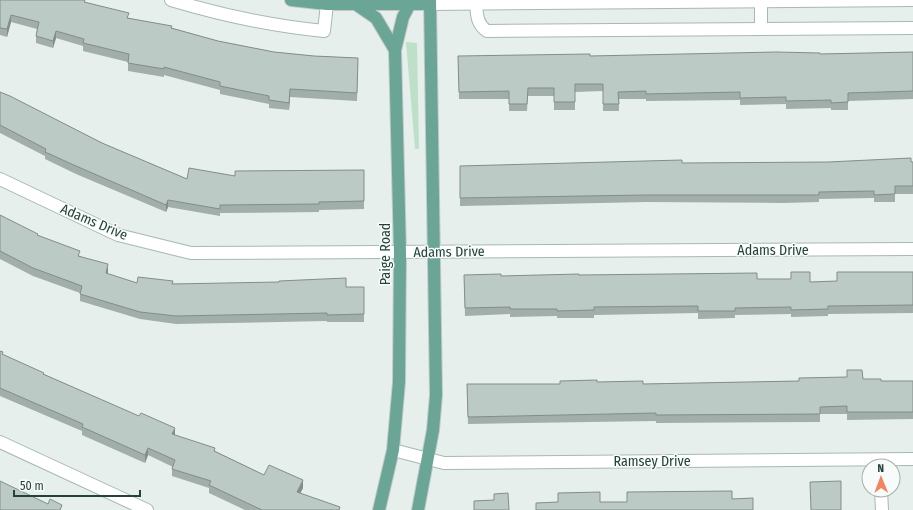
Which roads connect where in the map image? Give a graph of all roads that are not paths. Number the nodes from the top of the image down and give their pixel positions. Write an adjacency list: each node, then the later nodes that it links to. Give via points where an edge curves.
1 (171, 0): 7 (street, via 213,13 284,27 324,31)
2 (291, 0): 7 (main road)
3 (913, 0): 4 (street)
4 (761, 1): 8 (street); 11 (street)
5 (410, 2): 6 (main road); 9 (main road); 12 (main road, Paige Road, via 403,17)
6 (430, 2): 8 (street); 15 (main road)
7 (327, 4): 9 (main road)
8 (476, 4): 11 (street, via 478,22 488,30)
9 (357, 5): 12 (main road, via 376,18)
10 (913, 28): 11 (street)
11 (761, 29)
12 (395, 50): 16 (main road, Paige Road)
13 (0, 179): 16 (street, Adams Drive, via 118,235 191,253)
14 (913, 249): 15 (street, Adams Drive)
15 (434, 252): 16 (street, Adams Drive); 20 (main road, via 436,395)
16 (400, 253): 18 (main road, Paige Road, via 399,382)
17 (0, 442): 24 (street)
18 (393, 450): 20 (street, Ramsey Drive); 25 (main road, Paige Road)
19 (913, 459): 21 (street, Ramsey Drive)
20 (427, 460): 22 (street, Ramsey Drive, via 444,463); 26 (main road)
21 (901, 460)
22 (861, 463)
23 (881, 498): 27 (street)
24 (147, 510)
25 (379, 510)
26 (418, 510)
27 (882, 510)

